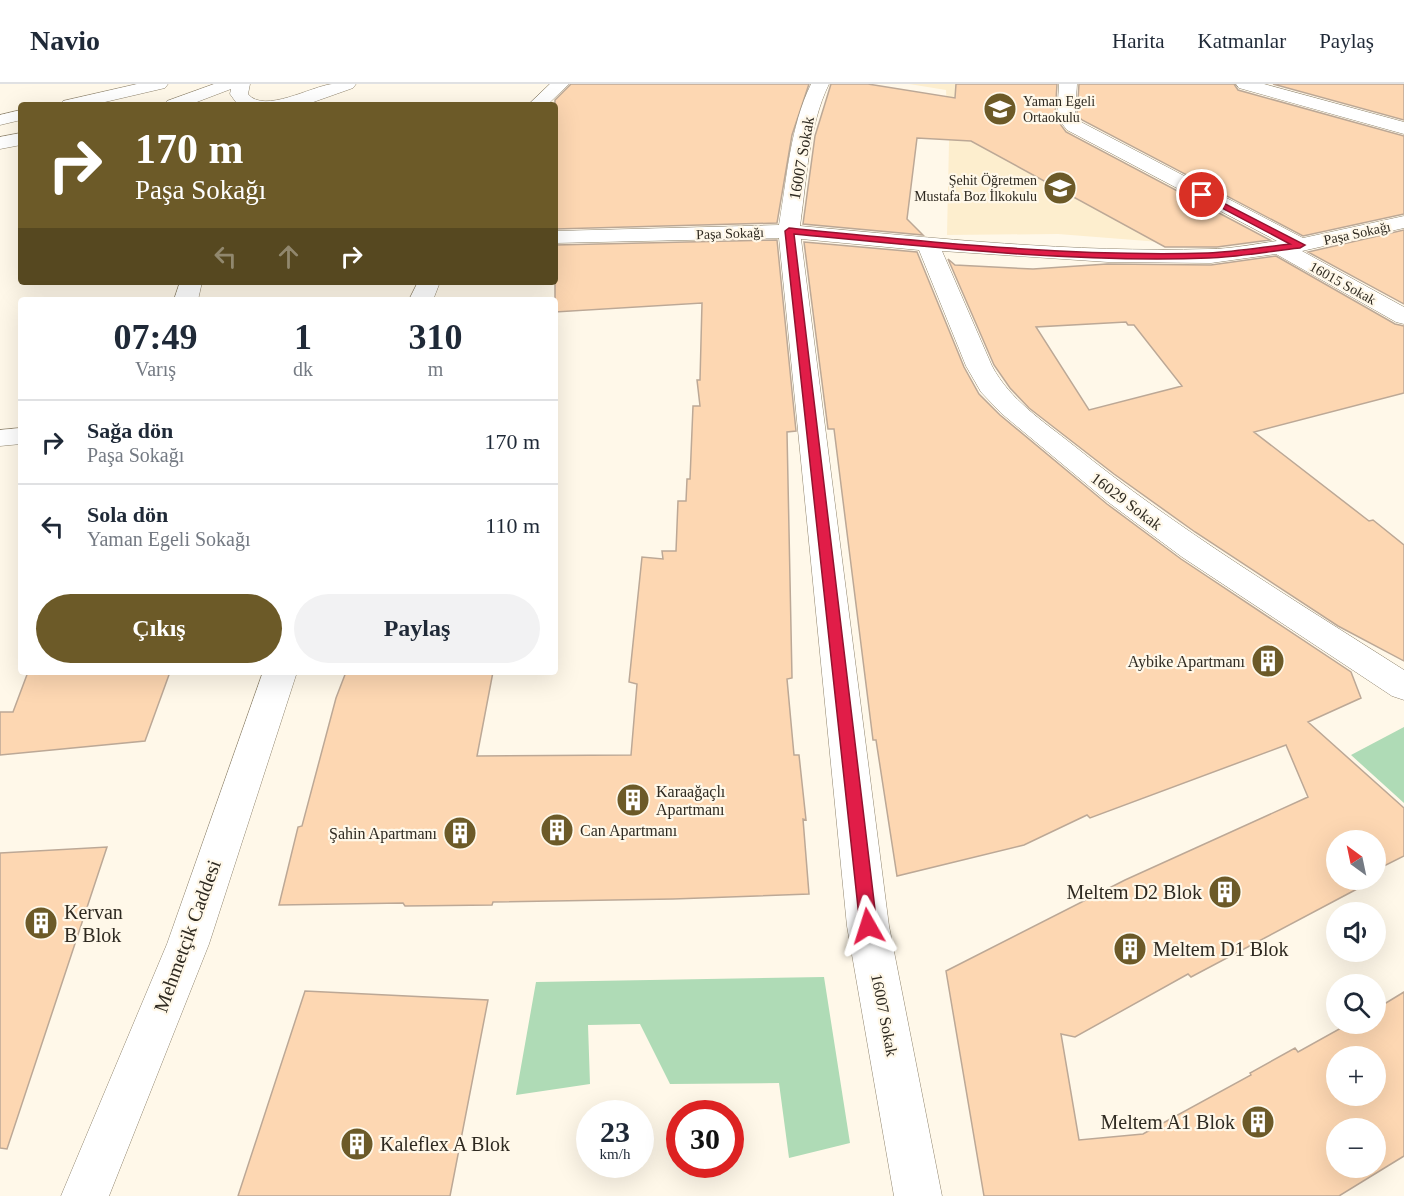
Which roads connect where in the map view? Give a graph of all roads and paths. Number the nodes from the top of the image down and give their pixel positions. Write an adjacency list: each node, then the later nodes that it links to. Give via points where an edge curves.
1 (159, 84): 9 (street)
2 (230, 84): 10 (street)
3 (241, 84): 11 (street, via 239,94)
4 (347, 84): 12 (street)
5 (560, 84): 13 (street)
6 (820, 84): 20 (street, 16007 Sokak, via 813,94 808,116)
7 (1068, 84): 23 (street, 16015 Sokak, via 1066,117 1074,126)
8 (1245, 84): 16 (street)
9 (82, 102)
10 (181, 102)
11 (245, 102)
12 (297, 102)
13 (540, 102)
14 (18, 116): 15 (street)
15 (0, 120)
16 (1404, 128)
17 (18, 140): 18 (street)
18 (0, 143)
19 (1404, 222): 23 (street, Paşa Sokağı)
20 (789, 231): 21 (street, Paşa Sokağı); 22 (street, Paşa Sokağı); 30 (street, 16007 Sokak, via 868,926)
21 (558, 237)
22 (928, 244): 23 (street, Paşa Sokağı, via 1167,256 1211,256); 28 (street, 16029 Sokak, via 979,366 990,387 1010,407 1118,496 1193,550)
23 (1291, 247): 24 (street, 16015 Sokak)
24 (1404, 317)
25 (18, 436): 26 (street)
26 (0, 438)
27 (279, 675): 29 (street, Mehmetçik Caddesi, via 188,944)
28 (1404, 687)
29 (85, 1196)
30 (918, 1196)

